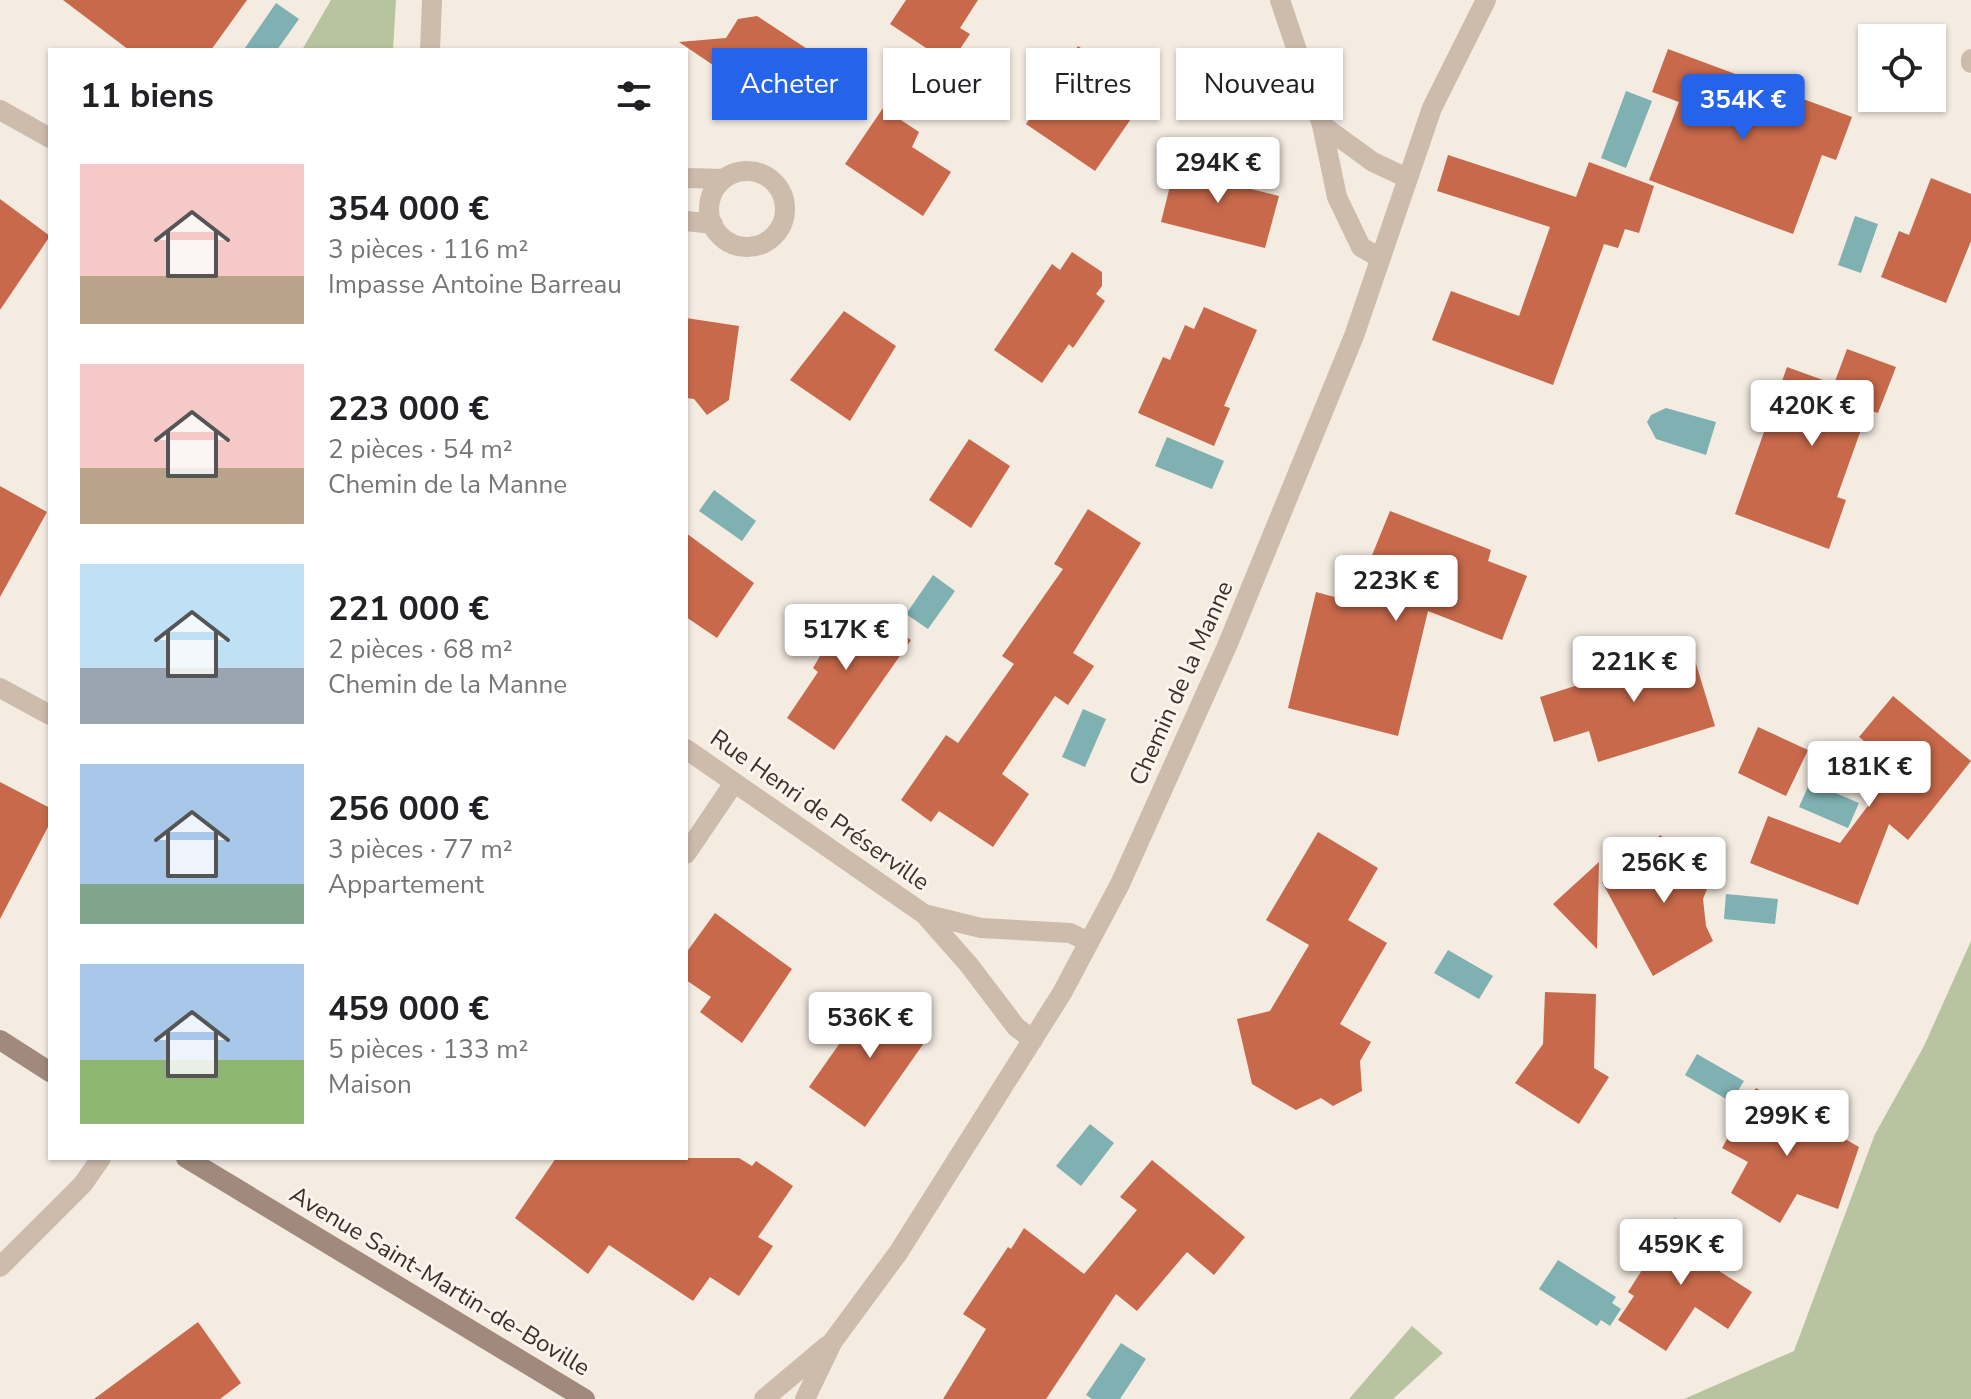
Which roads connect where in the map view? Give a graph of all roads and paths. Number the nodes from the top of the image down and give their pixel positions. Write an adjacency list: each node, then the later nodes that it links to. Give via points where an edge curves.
1 (432, 0): 4 (street)
2 (1280, 0): 6 (street)
3 (1486, 0): 9 (street, Chemin de la Manne, via 1432,108)
4 (430, 48)
5 (0, 110): 7 (street)
6 (1322, 125): 9 (street, via 1373,162); 13 (street, via 1348,224 1361,247)
7 (48, 137)
8 (688, 178): 10 (street)
9 (1407, 178): 13 (street, Chemin de la Manne)
10 (724, 179): 12 (street, via 709,205); 12 (street, via 746,171 768,177 782,196 783,219 771,238 750,247 727,242)
11 (688, 221): 12 (street)
12 (713, 224)
13 (1380, 258): 20 (street, Chemin de la Manne, via 1354,336 1227,646)
14 (0, 688): 15 (street)
15 (48, 714)
16 (688, 750): 17 (street, Rue Henri de Préserville)
17 (734, 783): 18 (street); 19 (street, Rue Henri de Préserville)
18 (688, 851)
19 (924, 914): 20 (street, Rue Henri de Préserville, via 981,928 1070,933); 22 (street, Rue Henri de Préserville, via 1016,1027)
20 (1089, 942): 22 (street, Chemin de la Manne)
21 (0, 1040): 23 (street)
22 (1033, 1040): 27 (street, Chemin de la Manne, via 898,1253)
23 (48, 1071)
24 (100, 1160): 26 (street, via 83,1184)
25 (189, 1160): 28 (street, Avenue Saint-Martin-de-Boville)
26 (0, 1267)
27 (833, 1341): 29 (street, Chemin de la Manne); 30 (street, Chemin de la Manne)
28 (585, 1399)
29 (764, 1399)
30 (805, 1399)

